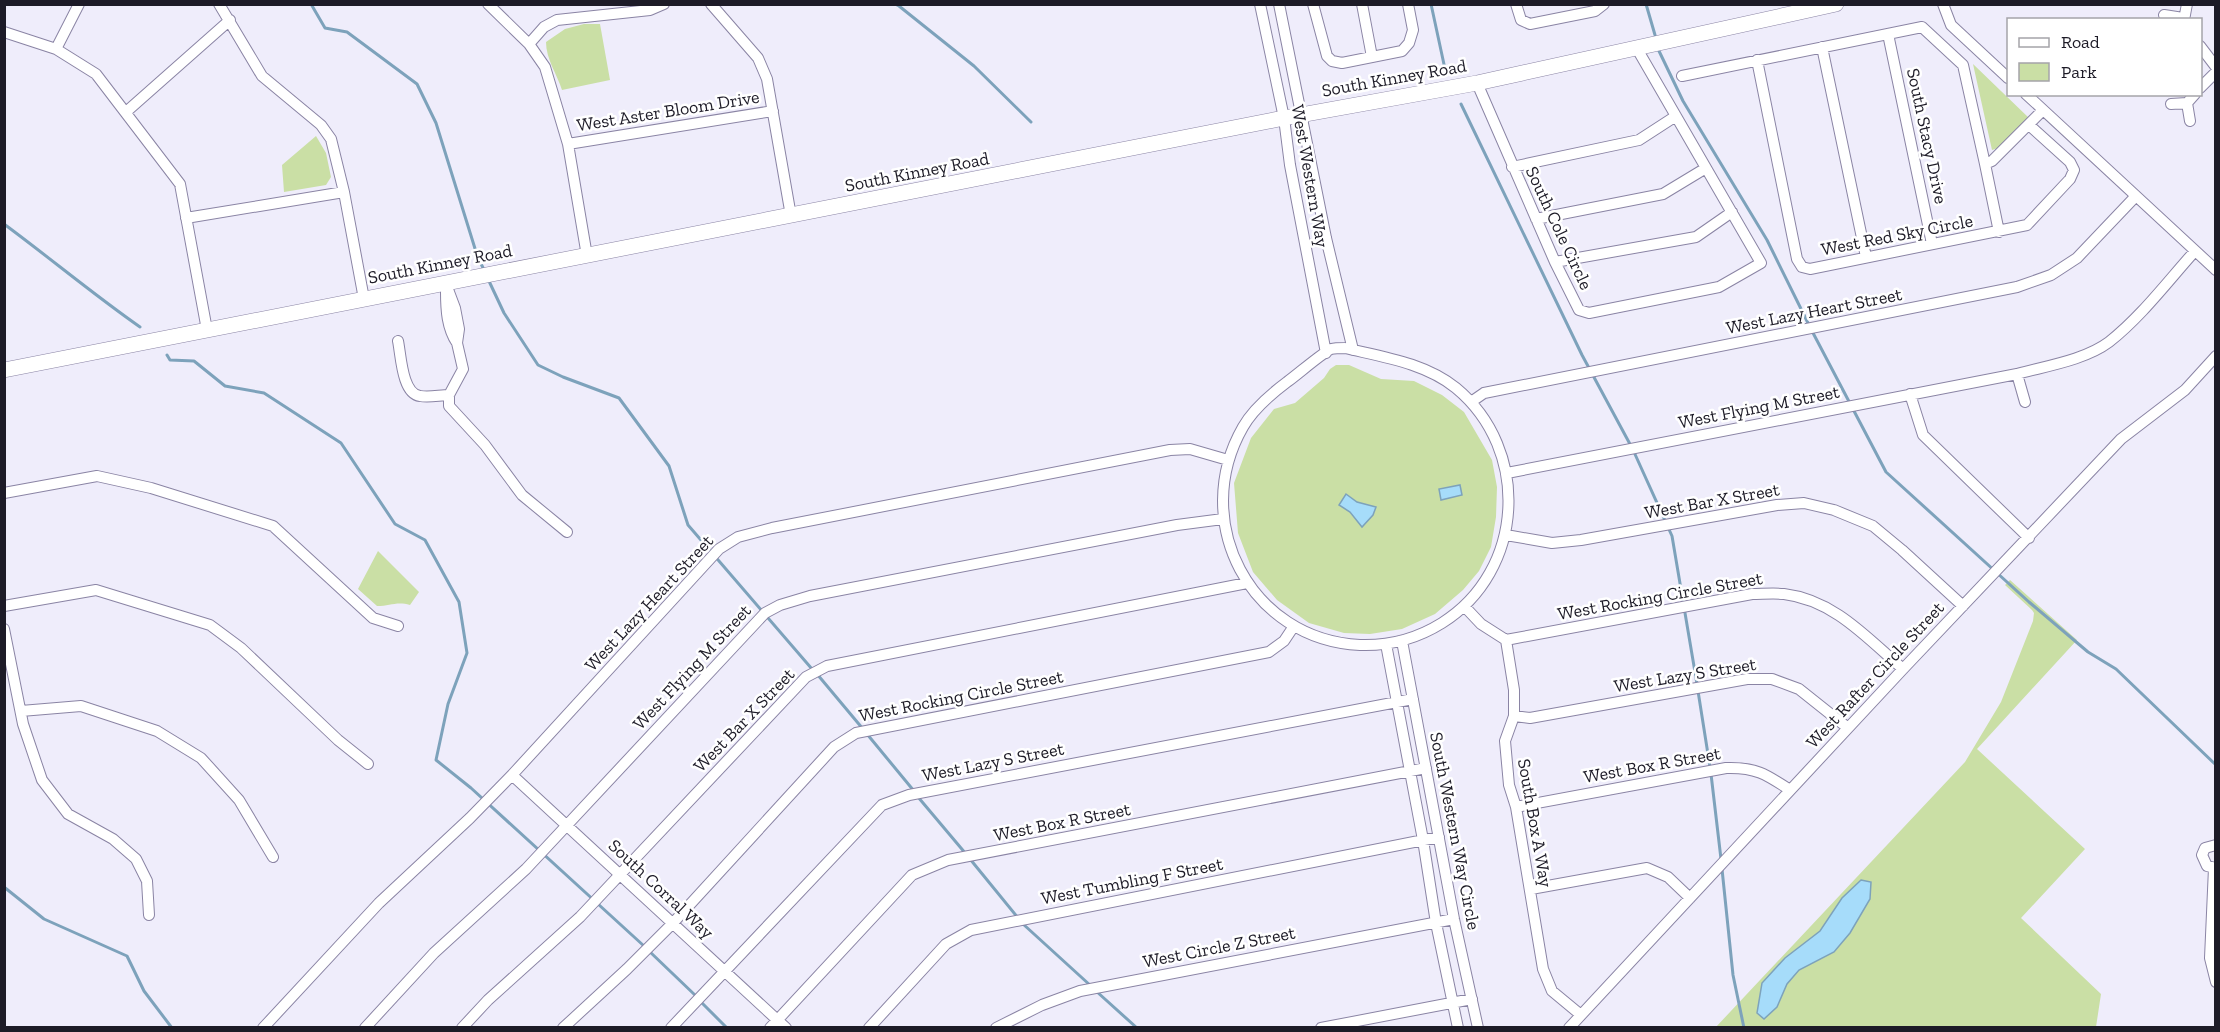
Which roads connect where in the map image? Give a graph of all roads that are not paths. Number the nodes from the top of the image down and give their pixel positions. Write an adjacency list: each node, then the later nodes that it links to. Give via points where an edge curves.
1 (79, 4): 25 (street)
2 (219, 4): 19 (street)
3 (488, 4): 22 (street)
4 (664, 4): 22 (street, via 650,10 557,20 544,27)
5 (711, 4): 39 (street, via 758,58)
6 (1279, 4): 41 (street, West Western Way)
7 (1313, 4): 27 (street, via 1327,56 1332,61)
8 (1362, 4): 27 (street)
9 (1408, 4): 27 (street, via 1413,30 1409,43 1402,51)
10 (1516, 4): 17 (street, via 1521,20 1530,24)
11 (1563, 4): 17 (street)
12 (1836, 4): 23 (main road, South Kinney Road)
13 (1943, 4): 32 (street, via 1951,25)
14 (1262, 5): 43 (street, West Western Way)
15 (1604, 5): 17 (street, via 1595,11)
16 (2164, 15): 18 (street)
17 (1566, 17)
18 (2179, 18)
19 (230, 20): 40 (street); 50 (street, via 262,76 321,125 331,139)
20 (4, 32): 25 (street)
21 (1888, 34): 24 (street, West Red Sky Circle); 47 (street, West Red Sky Circle, via 1922,27 1964,65); 57 (street, South Stacy Drive)
22 (529, 44): 46 (street, via 545,67)
23 (1636, 47): 33 (main road, South Kinney Road); 42 (street)
24 (1822, 48): 28 (street, West Red Sky Circle); 60 (street)
25 (56, 49): 40 (street, via 96,74)
26 (2202, 49): 29 (street)
27 (1372, 57)
28 (1757, 60): 31 (street, West Red Sky Circle); 60 (street, West Red Sky Circle, via 1797,259 1802,267 1810,269)
29 (2216, 67)
30 (2216, 72): 34 (street)
31 (1682, 76)
32 (2007, 77)
33 (1477, 82): 41 (main road, South Kinney Road); 48 (street, South Cole Circle)
34 (2202, 86)
35 (2028, 96): 38 (street)
36 (2191, 99): 37 (street); 44 (street)
37 (2171, 104)
38 (2043, 110): 45 (street); 51 (street)
39 (773, 111): 46 (street, West Aster Bloom Drive); 53 (street)
40 (126, 112): 54 (street, via 180,184)
41 (1302, 115): 43 (main road, South Kinney Road); 67 (street, West Western Way)
42 (1676, 116): 48 (street, via 1639,140); 49 (street)
43 (1284, 118): 53 (main road, South Kinney Road); 68 (street, West Western Way)
44 (2190, 122)
45 (2029, 125): 47 (street); 56 (street, via 2074,170 2027,225)
46 (568, 144): 59 (street)
47 (1985, 164): 56 (street, West Red Sky Circle)
48 (1512, 166): 55 (street, South Cole Circle)
49 (1706, 168): 52 (street); 55 (street, via 1663,194)
50 (344, 192): 54 (street); 64 (street)
51 (2135, 197): 58 (street); 74 (street, West Lazy Heart Street, via 2077,258 2050,275 2017,287 1484,393)
52 (1731, 212): 61 (street, via 1696,237); 61 (street, South Cole Circle, via 1761,263 1719,287 1589,313 1579,310)
53 (791, 216): 59 (main road, South Kinney Road)
54 (186, 218): 65 (street)
55 (1536, 219): 61 (street, South Cole Circle)
56 (1999, 232): 57 (street, West Red Sky Circle)
57 (1932, 244): 60 (street, West Red Sky Circle)
58 (2195, 251): 62 (street); 71 (street, West Flying M Street, via 2108,343 2073,360)
59 (587, 256): 63 (main road, South Kinney Road)
60 (1866, 257)
61 (1555, 262)
62 (2216, 270)
63 (446, 284): 64 (main road, South Kinney Road); 72 (street, via 446,311 463,369)
64 (364, 299): 65 (main road, South Kinney Road)
65 (207, 330): 70 (main road, South Kinney Road)
66 (398, 341): 72 (street, via 407,387 413,394)
67 (1353, 350): 68 (street, via 1331,349); 74 (street, via 1416,366 1455,387)
68 (1326, 353): 76 (street, via 1268,397 1243,426)
69 (2216, 356): 82 (street, West Rafter Circle Street, via 2185,390 2121,440)
70 (4, 370)
71 (2017, 374): 73 (street, West Flying M Street); 75 (street)
72 (449, 394): 80 (street, via 449,406 485,445 522,495)
73 (1910, 394): 77 (street, West Flying M Street); 82 (street, via 1923,435)
74 (1471, 402): 77 (street, via 1488,423)
75 (2025, 402)
76 (1228, 460): 79 (street, via 1222,489); 102 (street, West Lazy Heart Street, via 1190,449 1170,450 738,537 719,549)
77 (1507, 473): 81 (street, via 1510,494)
78 (4, 493): 87 (street, via 97,476 151,488 273,526 373,618)
79 (1223, 519): 83 (street, via 1231,553); 105 (street, West Flying M Street, via 810,596 780,605 765,613)
80 (567, 532)
81 (1506, 535): 85 (street, via 1490,574); 86 (street, West Bar X Street, via 1552,543 1581,540 1777,505 1804,504 1834,510 1873,526)
82 (2029, 538): 86 (street, West Rafter Circle Street)
83 (1247, 583): 88 (street, via 1260,600); 111 (street, West Bar X Street, via 827,666 806,677)
84 (4, 606): 99 (street, via 96,590 210,625 241,648)
85 (1464, 606): 90 (street, via 1481,624); 91 (street, via 1435,627)
86 (1963, 606): 93 (street, West Rafter Circle Street)
87 (398, 626)
88 (1294, 626): 92 (street, via 1342,644); 116 (street, West Rocking Circle Street, via 1284,641 1269,652 856,733 834,747)
89 (4, 629): 96 (street)
90 (1506, 640): 93 (street, West Rocking Circle Street, via 1752,594 1784,594 1820,603 1850,621); 97 (street, South Box A Way)
91 (1402, 641): 92 (street); 94 (street, South Western Way Circle)
92 (1386, 644): 95 (street, South Western Way Circle)
93 (1903, 669): 98 (street, West Rafter Circle Street)
94 (1413, 699): 95 (street, West Lazy S Street); 100 (street, South Western Way Circle)
95 (1396, 702): 101 (street, South Western Way Circle); 118 (street, West Lazy S Street, via 909,795 882,806)
96 (21, 711): 109 (street, via 81,706 157,731 201,758 239,800); 114 (street, via 42,780 68,814 113,839 136,859 147,881)
97 (1514, 716): 98 (street, West Lazy S Street, via 1530,718 1747,679 1772,679 1800,689); 104 (street, South Box A Way, via 1505,741 1509,784)
98 (1848, 728): 103 (street, West Rafter Circle Street)
99 (368, 764)
100 (1426, 768): 101 (street, West Box R Street); 106 (street, South Western Way Circle)
101 (1410, 772): 107 (street, South Western Way Circle); 123 (street, West Box R Street, via 948,860 912,874)
102 (512, 775): 105 (street, South Corral Way); 124 (street, West Lazy Heart Street, via 379,903)
103 (1790, 790): 104 (street, West Box R Street, via 1769,775 1748,768 1726,768); 113 (street, West Rafter Circle Street)
104 (1516, 807): 112 (street, South Box A Way)
105 (567, 824): 111 (street, South Corral Way); 125 (street, West Flying M Street, via 526,869 434,953)
106 (1439, 837): 107 (street, West Tumbling F Street); 115 (street, South Western Way Circle)
107 (1423, 840): 117 (street, South Western Way Circle); 129 (street, West Tumbling F Street, via 971,930 946,944)
108 (2216, 845): 110 (street, via 2205,848 2202,855 2204,863)
109 (273, 857)
110 (2215, 868): 119 (street, via 2210,958)
111 (620, 873): 116 (street, South Corral Way); 126 (street, West Bar X Street, via 580,917)
112 (1530, 888): 113 (street, via 1647,868 1668,877); 122 (street, South Box A Way, via 1543,969 1552,991)
113 (1690, 898): 122 (street, West Rafter Circle Street)
114 (149, 915)
115 (1454, 919): 117 (street, West Circle Z Street); 120 (street, South Western Way Circle)
116 (673, 923): 118 (street, South Corral Way); 127 (street, West Rocking Circle Street)
117 (1436, 923): 121 (street, South Western Way Circle); 130 (street, West Circle Z Street, via 1080,991)
118 (725, 971): 123 (street, South Corral Way); 128 (street, West Lazy S Street)
119 (2216, 982)
120 (1472, 999): 121 (street); 133 (street, South Western Way Circle)
121 (1453, 1003): 131 (street); 132 (street, South Western Way Circle)
122 (1581, 1015): 134 (street, West Rafter Circle Street)
123 (778, 1025)
124 (263, 1028)
125 (365, 1028)
126 (462, 1028)
127 (563, 1028)
128 (671, 1028)
129 (869, 1028)
130 (996, 1028)
131 (1321, 1028)
132 (1458, 1028)
133 (1478, 1028)
134 (1569, 1028)

